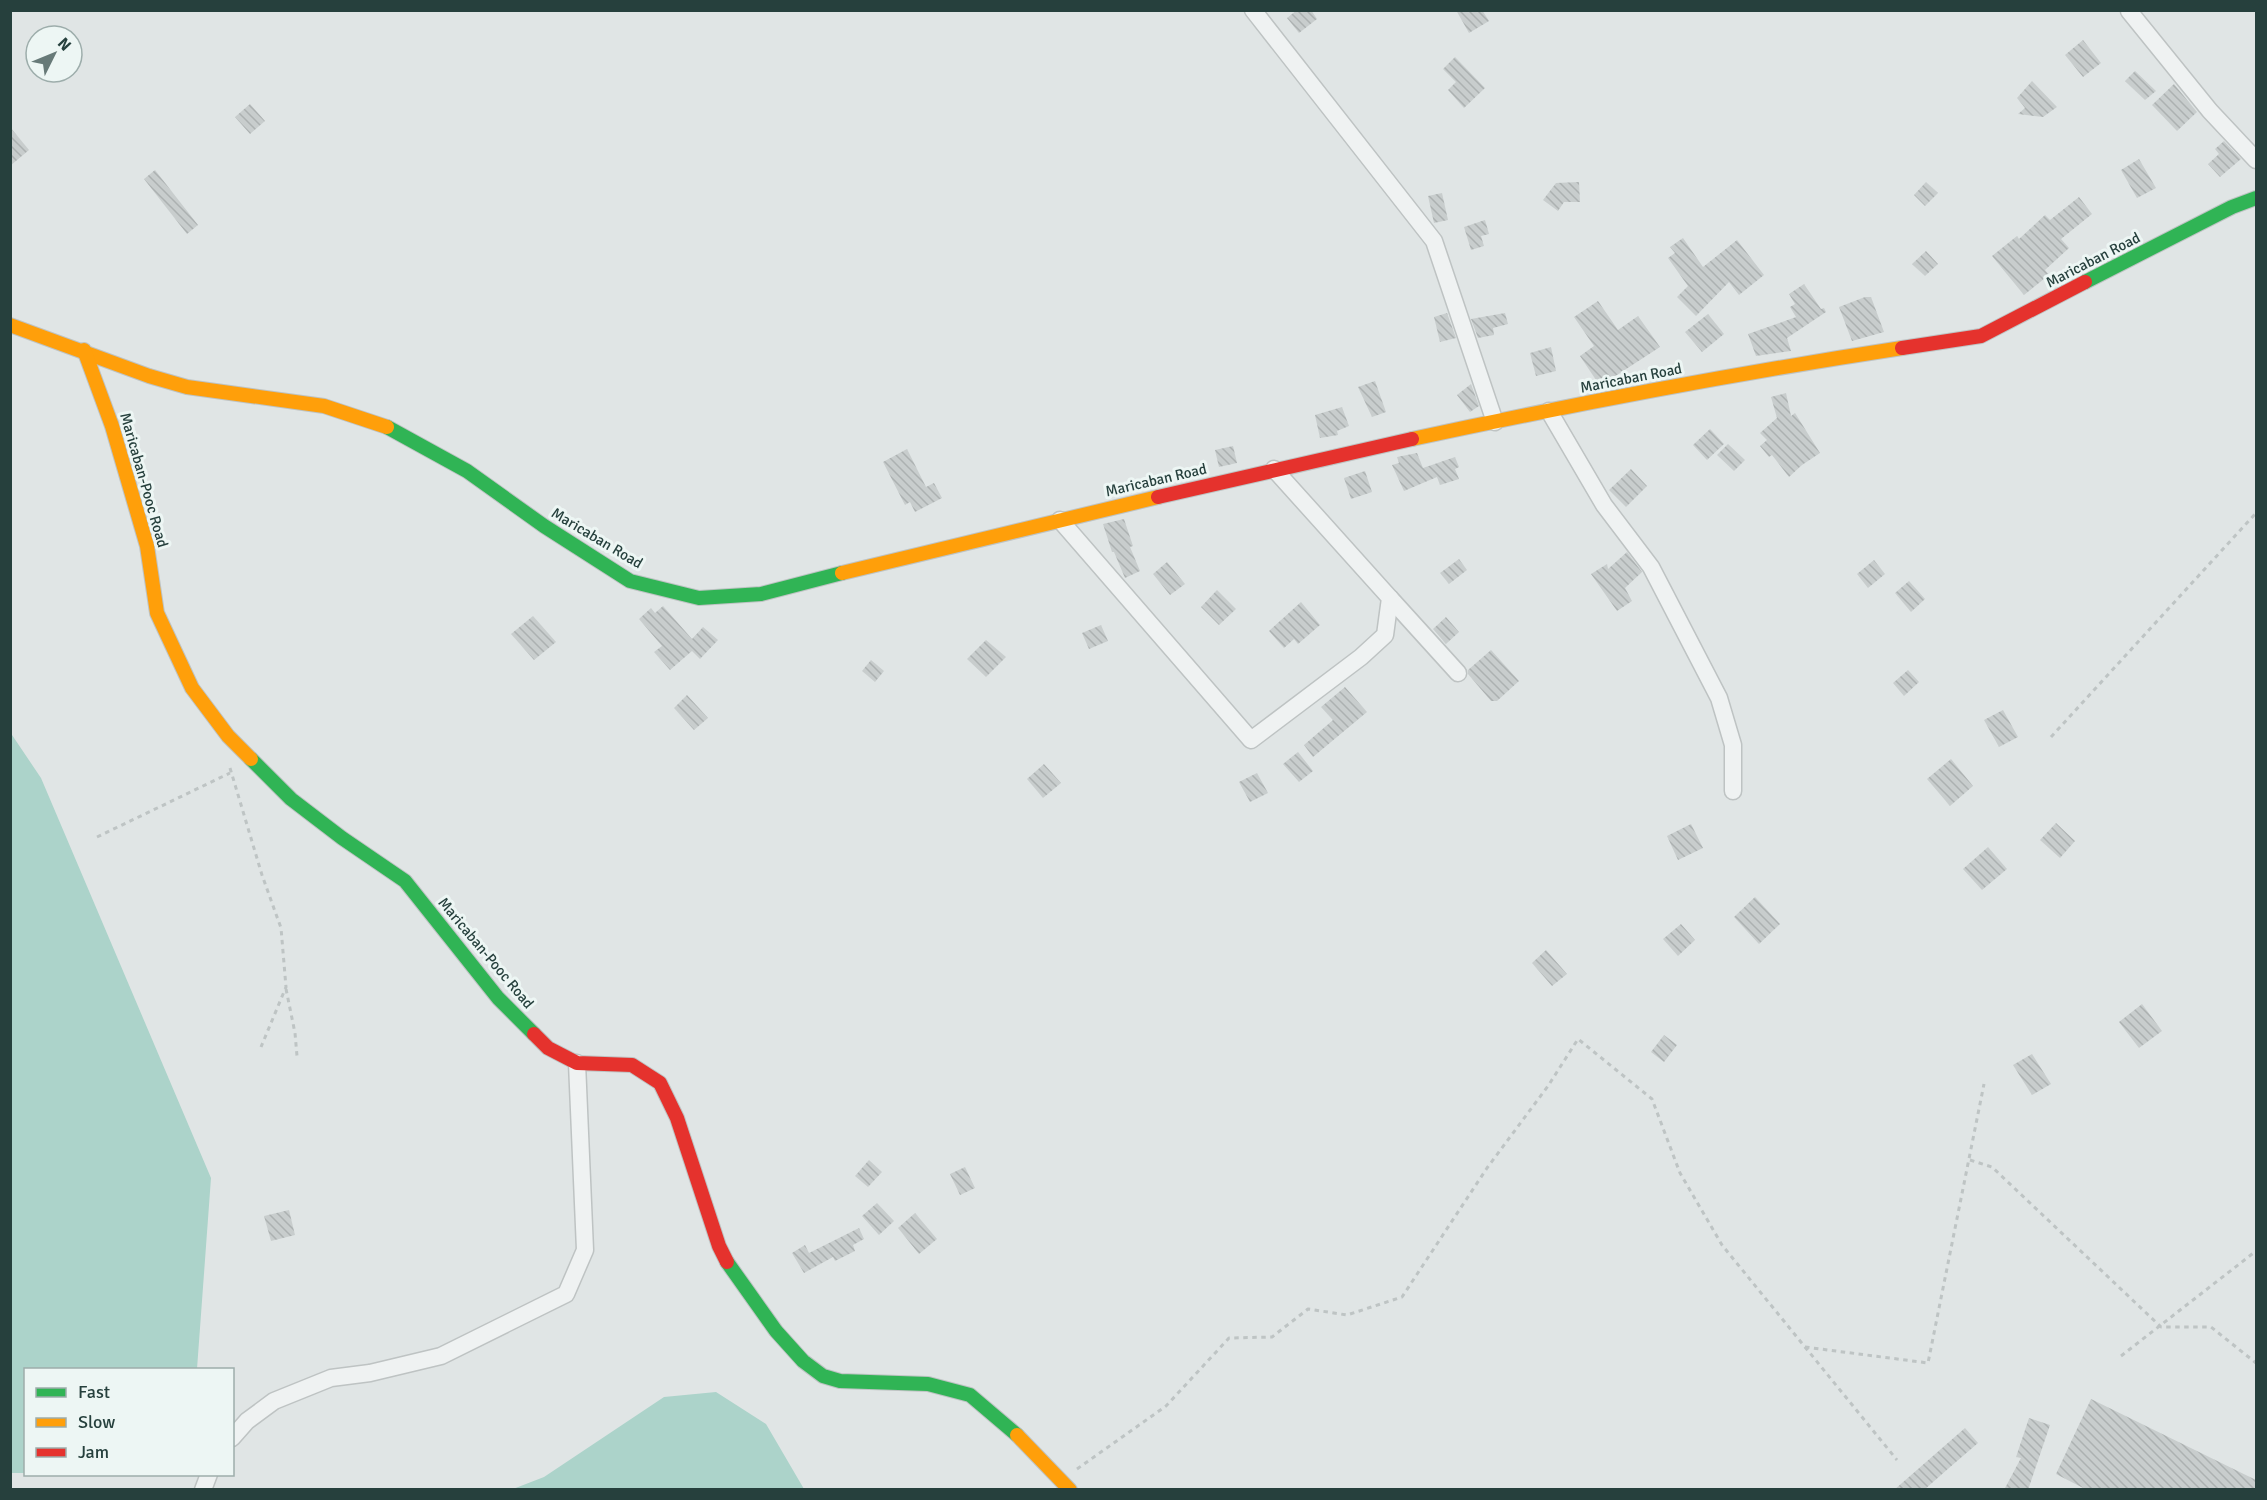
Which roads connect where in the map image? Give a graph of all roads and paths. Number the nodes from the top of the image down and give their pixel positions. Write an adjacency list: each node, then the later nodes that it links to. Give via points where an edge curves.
1 (1253, 10): 8 (street, via 1434,241)
2 (2129, 11): 3 (street, via 2210,111)
3 (2256, 160)
4 (2256, 198): 7 (street, Maricaban Road, via 1982,336 1760,370)
5 (10, 325): 6 (street, Maricaban Road)
6 (84, 350): 11 (street, Maricaban Road, via 187,387 324,406 394,429 466,471 630,581 699,598 761,594); 14 (street, Maricaban-Pooc Road, via 112,426 147,546 157,613 192,688)
7 (1549, 411): 8 (street, Maricaban Road); 17 (street, via 1604,505 1651,567 1719,698 1734,745)
8 (1495, 422): 9 (street, Maricaban Road)
9 (1274, 469): 11 (street, Maricaban Road); 12 (street)
10 (2256, 513): 15 (path)
11 (1060, 520): 12 (street, via 1251,740 1362,657 1385,634)
12 (1390, 598): 13 (street)
13 (1458, 673)
14 (228, 736): 16 (path); 22 (street, Maricaban-Pooc Road, via 291,799 405,881 498,998 548,1048)
15 (2051, 737)
16 (230, 772): 18 (path); 19 (path, via 281,928)
17 (1733, 791)
18 (97, 837)
19 (286, 987): 20 (path); 21 (path)
20 (261, 1047)
21 (297, 1056)
22 (577, 1063): 30 (street, via 585,1251 566,1294 441,1356 331,1378 274,1401); 32 (street, Maricaban-Pooc Road, via 632,1065 660,1083 677,1118 719,1246 776,1331 803,1361 823,1376 840,1380 928,1384 970,1395 1016,1434)
23 (1984, 1084): 24 (path)
24 (1970, 1160): 26 (path, via 1992,1167); 27 (path, via 1928,1363)
25 (2256, 1251): 26 (path)
26 (2161, 1327): 28 (path); 29 (path, via 2211,1327)
27 (1804, 1347): 31 (path); 32 (path, via 1722,1245 1680,1173 1652,1099 1578,1039 1402,1297 1347,1315 1308,1309 1272,1337 1228,1338 1166,1406)
28 (2121, 1356)
29 (2256, 1363)
30 (234, 1436)
31 (1897, 1460)
32 (1065, 1485)

